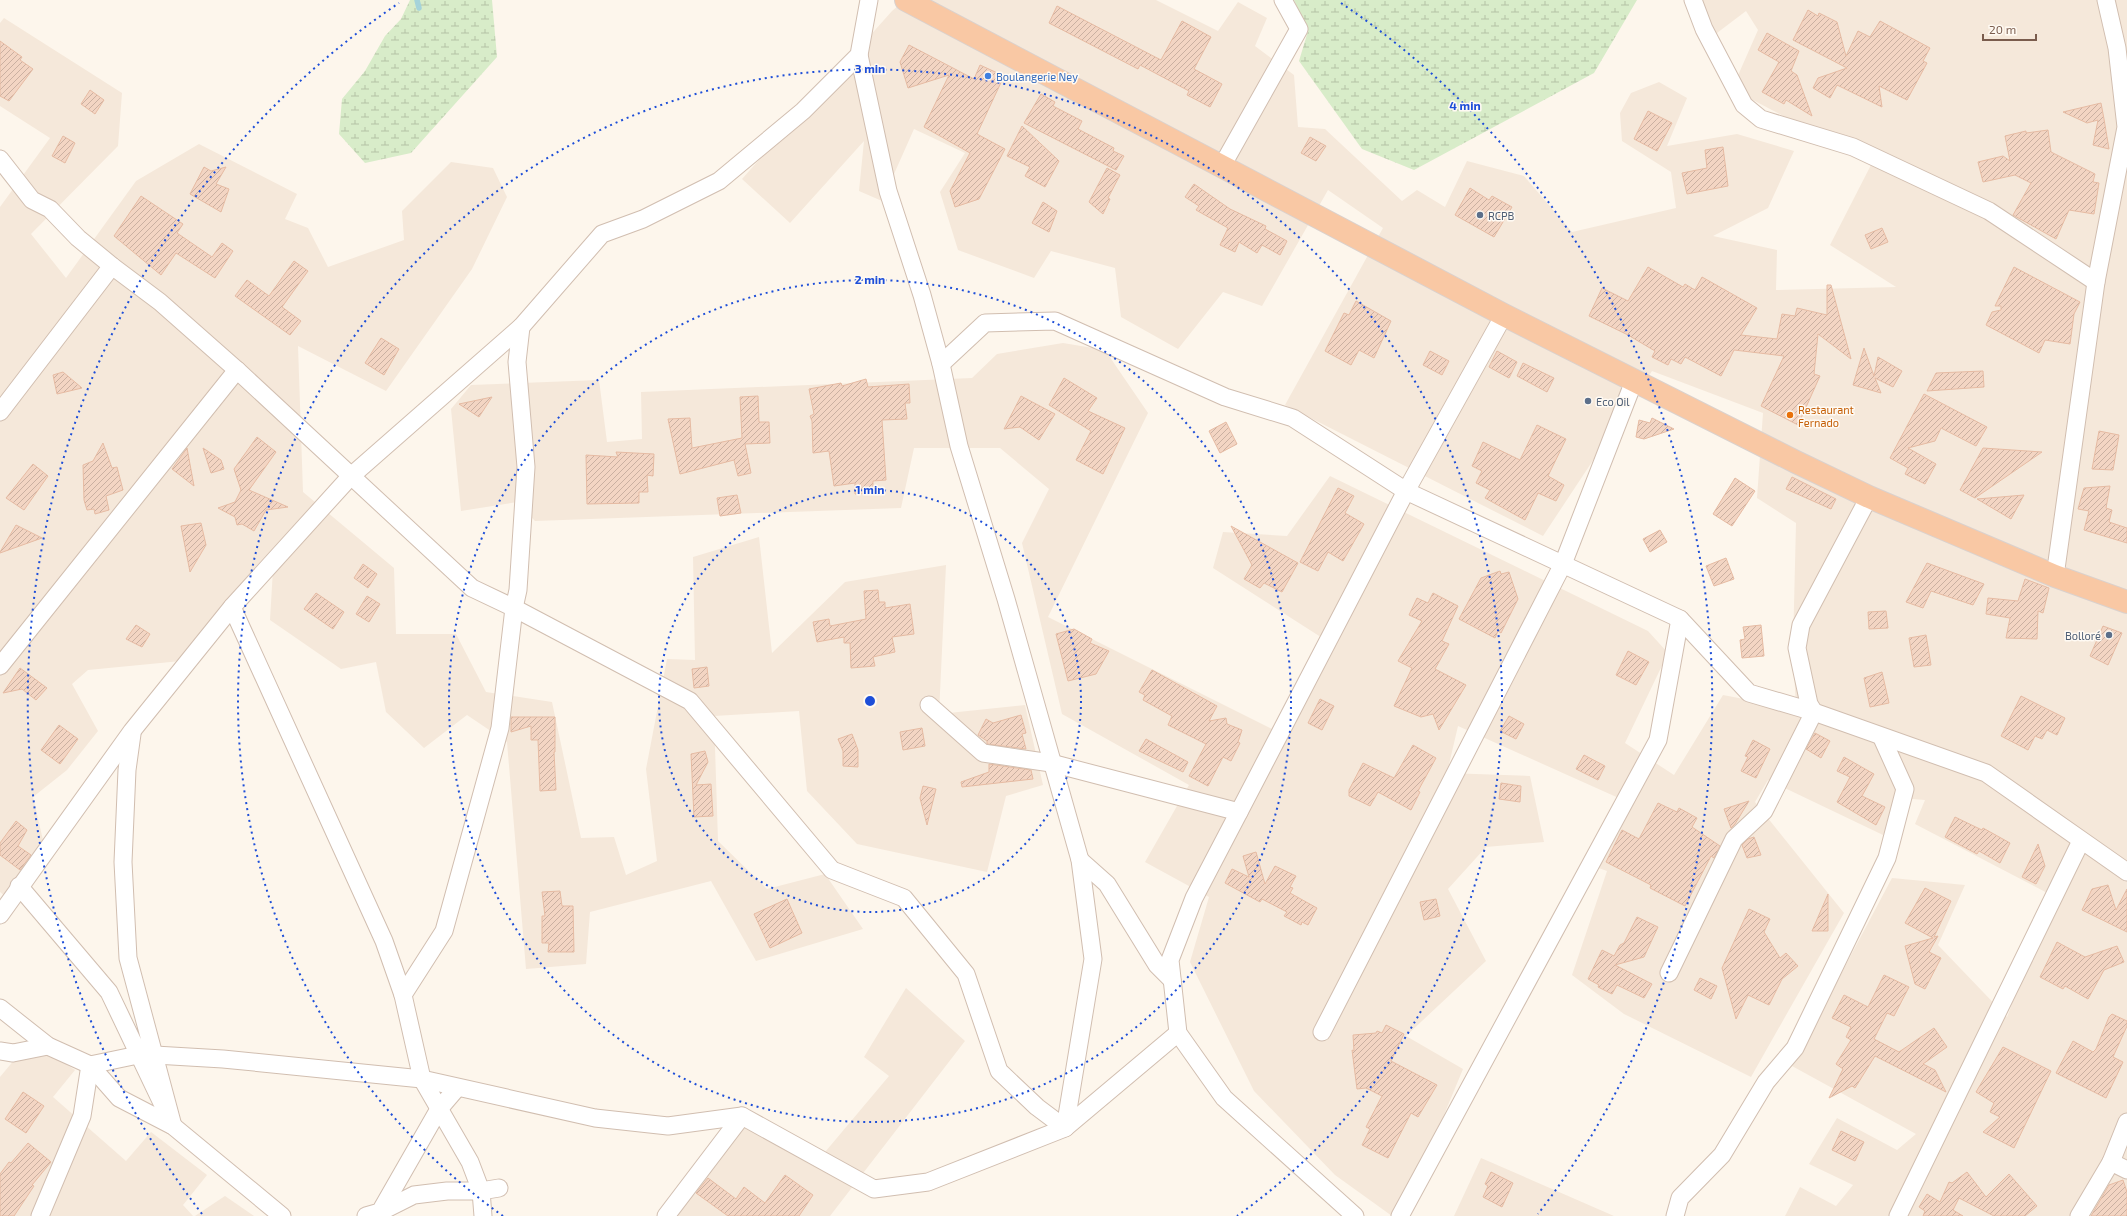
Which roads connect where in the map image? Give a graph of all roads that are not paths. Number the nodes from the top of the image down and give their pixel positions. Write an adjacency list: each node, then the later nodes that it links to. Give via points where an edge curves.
1 (869, 0): 6 (street)
2 (906, 0): 9 (highway)
3 (1283, 0): 9 (street, via 1299,29)
4 (1693, 0): 11 (street, via 1704,29 1744,105 1761,119 1853,146 1989,211)
5 (2106, 0): 7 (street, via 2117,48)
6 (858, 55): 13 (street, via 803,111 719,181 643,219 602,234); 14 (street, via 888,191 922,295)
7 (2127, 127): 11 (street)
8 (0, 159): 10 (street, via 32,200 50,209 78,238)
9 (1222, 166): 12 (highway)
10 (112, 266): 15 (street, via 160,302); 17 (street)
11 (2096, 282): 22 (street)
12 (1504, 315): 16 (highway); 19 (street)
13 (522, 327): 18 (street); 25 (street, via 517,362 526,467 518,590)
14 (941, 364): 19 (street, via 985,323 1055,321 1225,397 1293,418); 32 (street, via 959,446 1006,599)
15 (237, 370): 18 (street); 27 (street)
16 (1634, 381): 20 (highway); 21 (street)
17 (0, 412)
18 (350, 477): 24 (street); 25 (street, via 472,588)
19 (1406, 491): 21 (street); 33 (street)
20 (1869, 497): 22 (highway); 29 (street, via 1800,625 1797,648 1809,704)
21 (1563, 564): 26 (street); 43 (street)
22 (2055, 576): 23 (highway)
23 (2127, 602)
24 (232, 607): 30 (street); 41 (street, via 384,941)
25 (514, 608): 41 (street, via 500,728 444,931); 56 (street, via 690,701 832,870 904,898 966,974 998,1071 1037,1107)
26 (1680, 619): 29 (street, via 1749,693); 67 (street, via 1658,740)
27 (0, 666)
28 (928, 705): 32 (street, via 983,753)
29 (1814, 712): 31 (street); 39 (street, via 1764,811 1734,839)
30 (132, 731): 37 (street); 48 (street, via 127,770 123,862 128,958)
31 (1882, 738): 34 (street, via 1986,773); 68 (street, via 1905,789 1887,858 1794,1048 1766,1082 1722,1156 1680,1198)
32 (1051, 763): 33 (street); 35 (street)
33 (1239, 812): 40 (street, via 1194,898 1170,960)
34 (2081, 841): 36 (street); 69 (street)
35 (1080, 860): 40 (street, via 1107,884 1156,965); 56 (street, via 1093,959)
36 (2127, 872)
37 (19, 886): 38 (street); 47 (street, via 109,992)
38 (0, 915)
39 (1669, 973)
40 (1172, 980): 44 (street)
41 (403, 995): 50 (street)
42 (0, 1008): 45 (street)
43 (1322, 1032)
44 (1178, 1033): 56 (street); 66 (street, via 1224,1098)
45 (48, 1046): 46 (street, via 13,1053); 49 (street)
46 (0, 1051)
47 (138, 1055): 48 (street); 49 (street); 55 (street)
48 (155, 1055): 50 (street); 55 (street)
49 (90, 1065): 55 (street, via 120,1098); 62 (street, via 82,1116)
50 (422, 1079): 51 (street); 52 (street)
51 (456, 1088): 52 (street); 53 (street, via 595,1118 668,1126)
52 (439, 1109): 60 (street, via 470,1162); 61 (street)
53 (742, 1116): 56 (street, via 874,1189 928,1182); 65 (street)
54 (2127, 1122): 57 (street)
55 (173, 1126): 63 (street)
56 (1065, 1128)
57 (2111, 1162): 58 (street); 70 (street)
58 (2127, 1170)
59 (499, 1188): 60 (street)
60 (481, 1191): 61 (street, via 447,1191 414,1195); 64 (street)
61 (374, 1215)
62 (40, 1216)
63 (282, 1216)
64 (483, 1216)
65 (666, 1216)
66 (1356, 1216)
67 (1400, 1216)
68 (1675, 1216)
69 (1898, 1216)
70 (2080, 1216)

